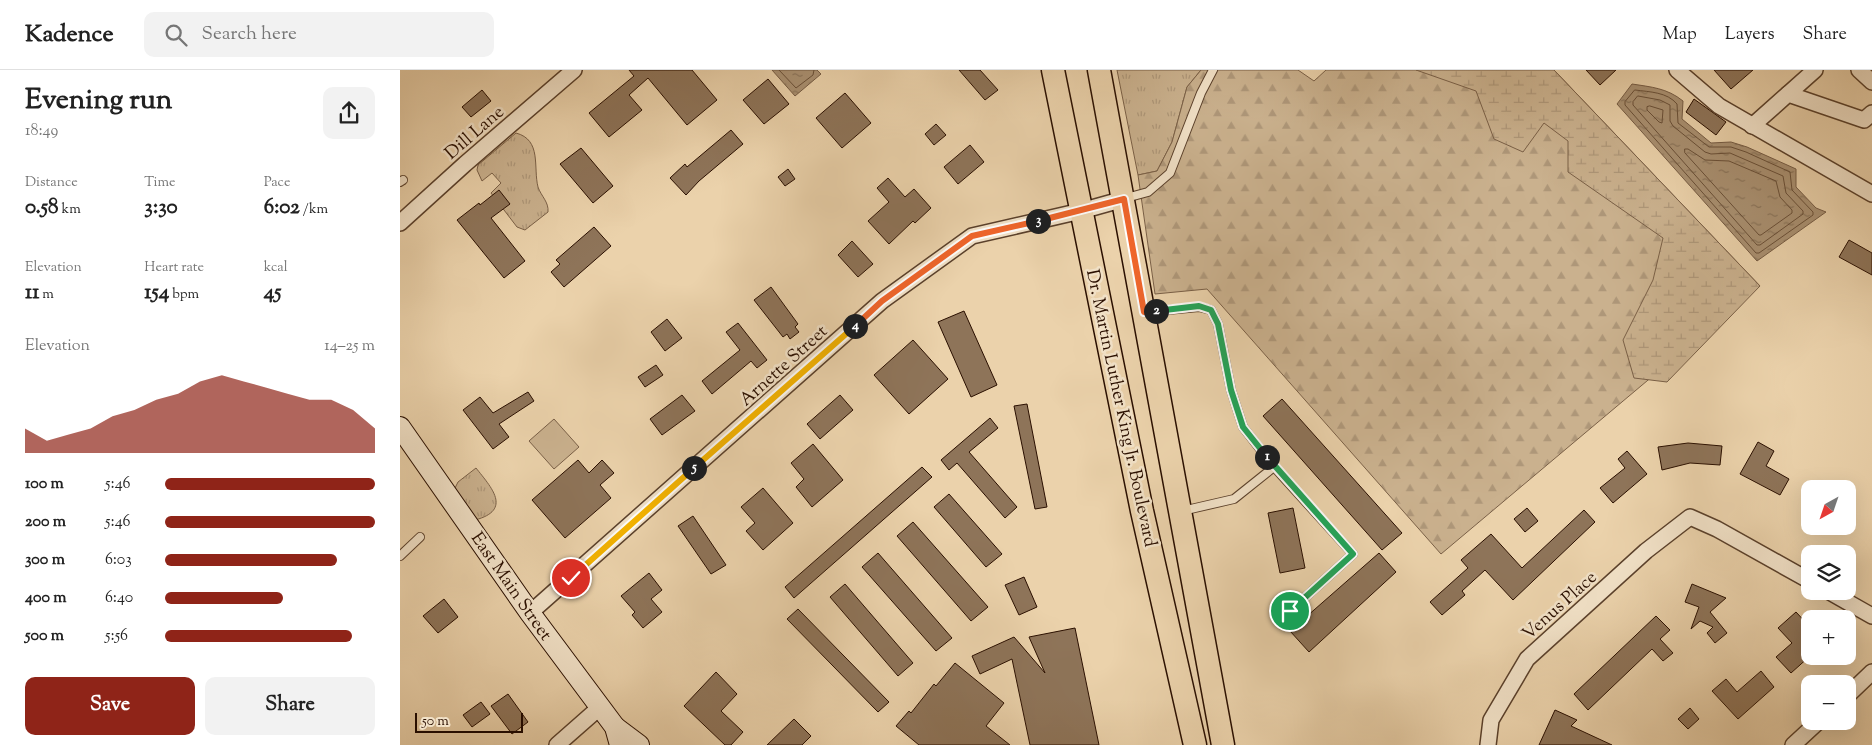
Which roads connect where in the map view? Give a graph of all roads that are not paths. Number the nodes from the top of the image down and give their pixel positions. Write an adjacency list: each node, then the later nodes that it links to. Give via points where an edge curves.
1 (574, 70): 15 (street, Dill Lane)
2 (1053, 70): 14 (main road, Dr. Martin Luther King Jr. Boulevard)
3 (1099, 70): 13 (main road, Dr. Martin Luther King Jr. Boulevard)
4 (1213, 70): 13 (lane, via 1200,93 1170,173 1148,192)
5 (1677, 70): 11 (street, via 1719,106)
6 (1815, 70): 9 (street)
7 (1859, 70): 8 (street)
8 (1872, 82)
9 (1788, 94): 10 (street, via 1864,120); 11 (street)
10 (1872, 113)
11 (1752, 126): 12 (street)
12 (1872, 194)
13 (1124, 199): 14 (street, Arnette Street); 16 (main road, Dr. Martin Luther King Jr. Boulevard)
14 (1081, 211): 25 (street, Arnette Street, via 972,236 882,301); 34 (main road, Dr. Martin Luther King Jr. Boulevard, via 1142,510)
15 (400, 223)
16 (1144, 312): 18 (lane, via 1199,306 1211,310 1218,324 1231,390 1243,427); 19 (main road, Dr. Martin Luther King Jr. Boulevard)
17 (400, 427): 25 (street, East Main Street)
18 (1274, 467): 19 (lane, via 1234,499); 24 (lane, via 1353,554)
19 (1180, 512): 35 (main road, Dr. Martin Luther King Jr. Boulevard)
20 (420, 538): 21 (lane)
21 (400, 556)
22 (1801, 576): 36 (street, Venus Place, via 1690,517 1646,551 1527,659 1491,720)
23 (1844, 600): 26 (street)
24 (1290, 611)
25 (530, 613): 29 (street, East Main Street)
26 (1872, 616)
27 (1872, 672): 28 (street)
28 (1856, 687)
29 (599, 708): 31 (street, East Main Street); 32 (street)
30 (1809, 730): 37 (street)
31 (618, 736): 33 (street, East Main Street)
32 (556, 745)
33 (639, 745)
34 (1195, 745)
35 (1223, 745)
36 (1488, 745)
37 (1793, 745)

